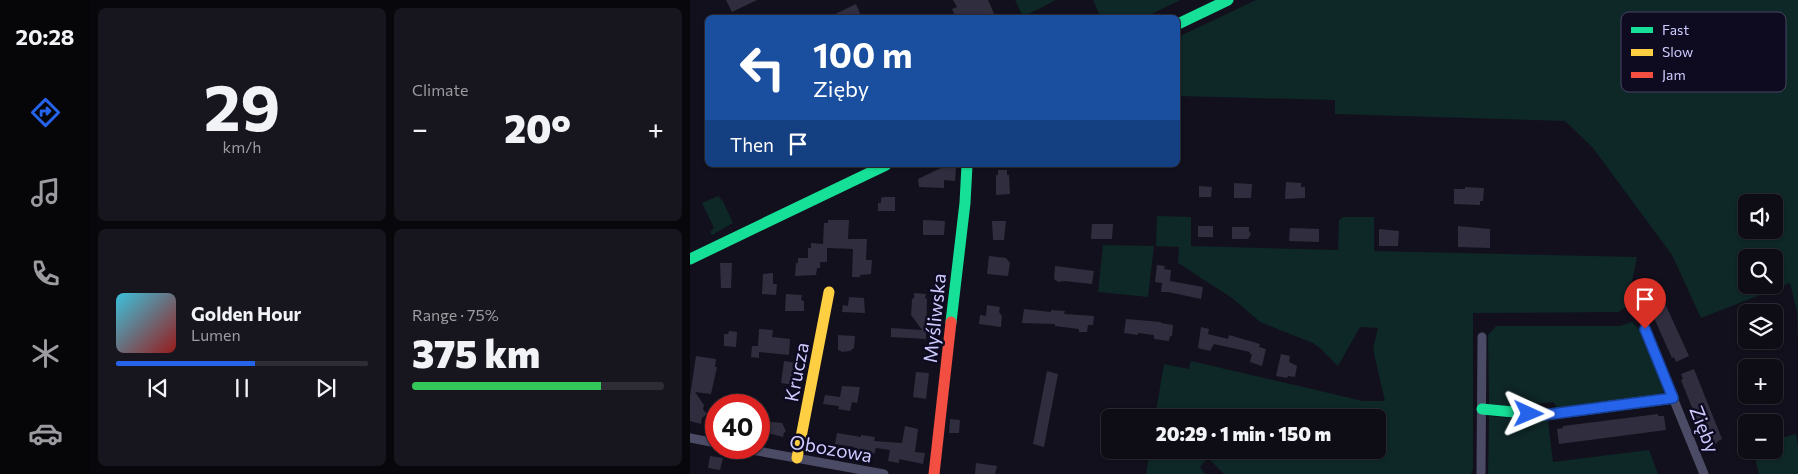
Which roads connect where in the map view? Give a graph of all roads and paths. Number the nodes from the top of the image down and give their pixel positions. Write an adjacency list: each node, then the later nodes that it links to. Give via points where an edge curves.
1 (1228, 0): 2 (street)
2 (1180, 23)
3 (882, 167): 5 (street)
4 (967, 167): 16 (street, Myśliwska)
5 (690, 259)
6 (829, 292): 14 (street, Krucza)
7 (1645, 329): 9 (street, Zięby)
8 (1482, 337): 10 (street)
9 (1673, 398): 10 (street, Zięby, via 1544,415); 18 (street, Zięby)
10 (1482, 409): 17 (street)
11 (690, 438): 12 (street)
12 (705, 441)
13 (770, 453): 14 (street, Obozowa)
14 (797, 458): 15 (street, Obozowa)
15 (884, 474)
16 (934, 474)
17 (1480, 474)
18 (1704, 474)

